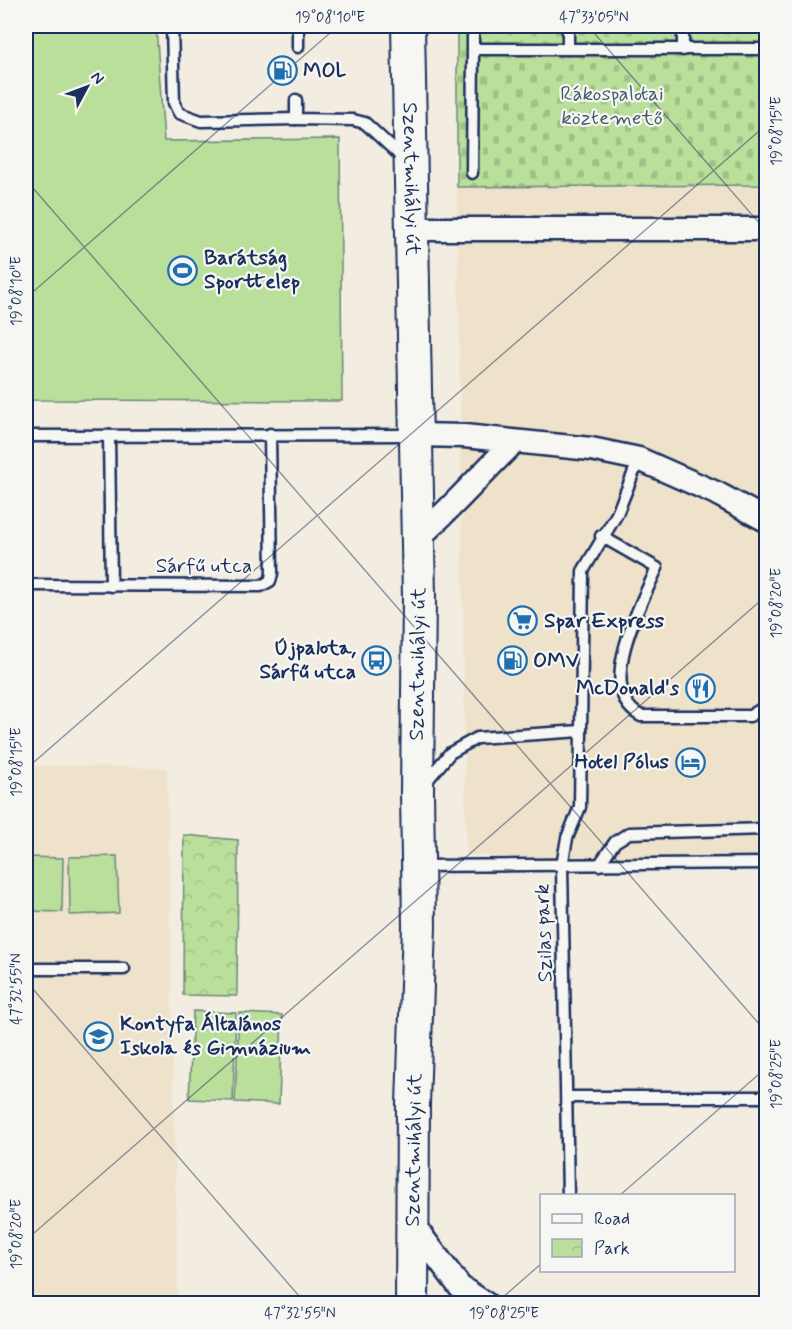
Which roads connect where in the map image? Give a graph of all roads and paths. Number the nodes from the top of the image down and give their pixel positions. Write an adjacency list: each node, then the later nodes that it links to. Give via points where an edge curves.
1 (172, 26): 13 (lane, via 174,103 179,113 201,121)
2 (298, 26): 7 (lane)
3 (408, 26): 14 (main road, Szentmihályi út)
4 (474, 26): 10 (lane)
5 (568, 26): 8 (lane)
6 (683, 26): 11 (lane)
7 (298, 47)
8 (568, 49): 10 (lane); 11 (lane)
9 (766, 49): 11 (lane)
10 (473, 50): 15 (lane)
11 (683, 50)
12 (296, 100): 13 (lane)
13 (296, 119): 14 (lane, via 364,123)
14 (410, 165): 16 (main road, Szentmihályi út)
15 (471, 172)
16 (412, 229): 17 (street); 19 (main road, Szentmihályi út)
17 (766, 229)
18 (270, 435): 19 (lane); 21 (lane); 28 (lane, Sárfű utca, via 270,581 261,586)
19 (417, 435): 22 (street); 26 (main road, Szentmihályi út)
20 (26, 436): 21 (lane)
21 (109, 436): 28 (lane)
22 (513, 443): 23 (street, via 591,449); 26 (street)
23 (639, 459): 24 (street); 25 (lane, via 617,514)
24 (766, 520)
25 (601, 536): 29 (lane, via 657,568 621,655 622,690 634,713 641,717 750,716); 30 (lane, via 583,571)
26 (419, 537): 31 (main road, Szentmihályi út)
27 (26, 585): 28 (lane, Sárfű utca)
28 (111, 586)
29 (766, 706)
30 (581, 731): 31 (lane, via 477,738 450,753); 36 (lane, via 580,807 567,838)
31 (417, 792): 35 (main road, Szentmihályi út)
32 (766, 829): 34 (lane, via 630,834 615,842)
33 (766, 863): 34 (lane, Szilas park)
34 (599, 865): 36 (lane, Szilas park)
35 (418, 866): 36 (lane); 42 (main road, Szentmihályi út)
36 (562, 866): 40 (lane, Szilas park)
37 (26, 969): 38 (lane)
38 (124, 969)
39 (766, 1096): 40 (lane)
40 (568, 1097): 41 (lane, Szilas park)
41 (568, 1194)
42 (413, 1225): 43 (main road, Szentmihályi út); 44 (street, via 460,1287)
43 (412, 1304)
44 (486, 1304)

